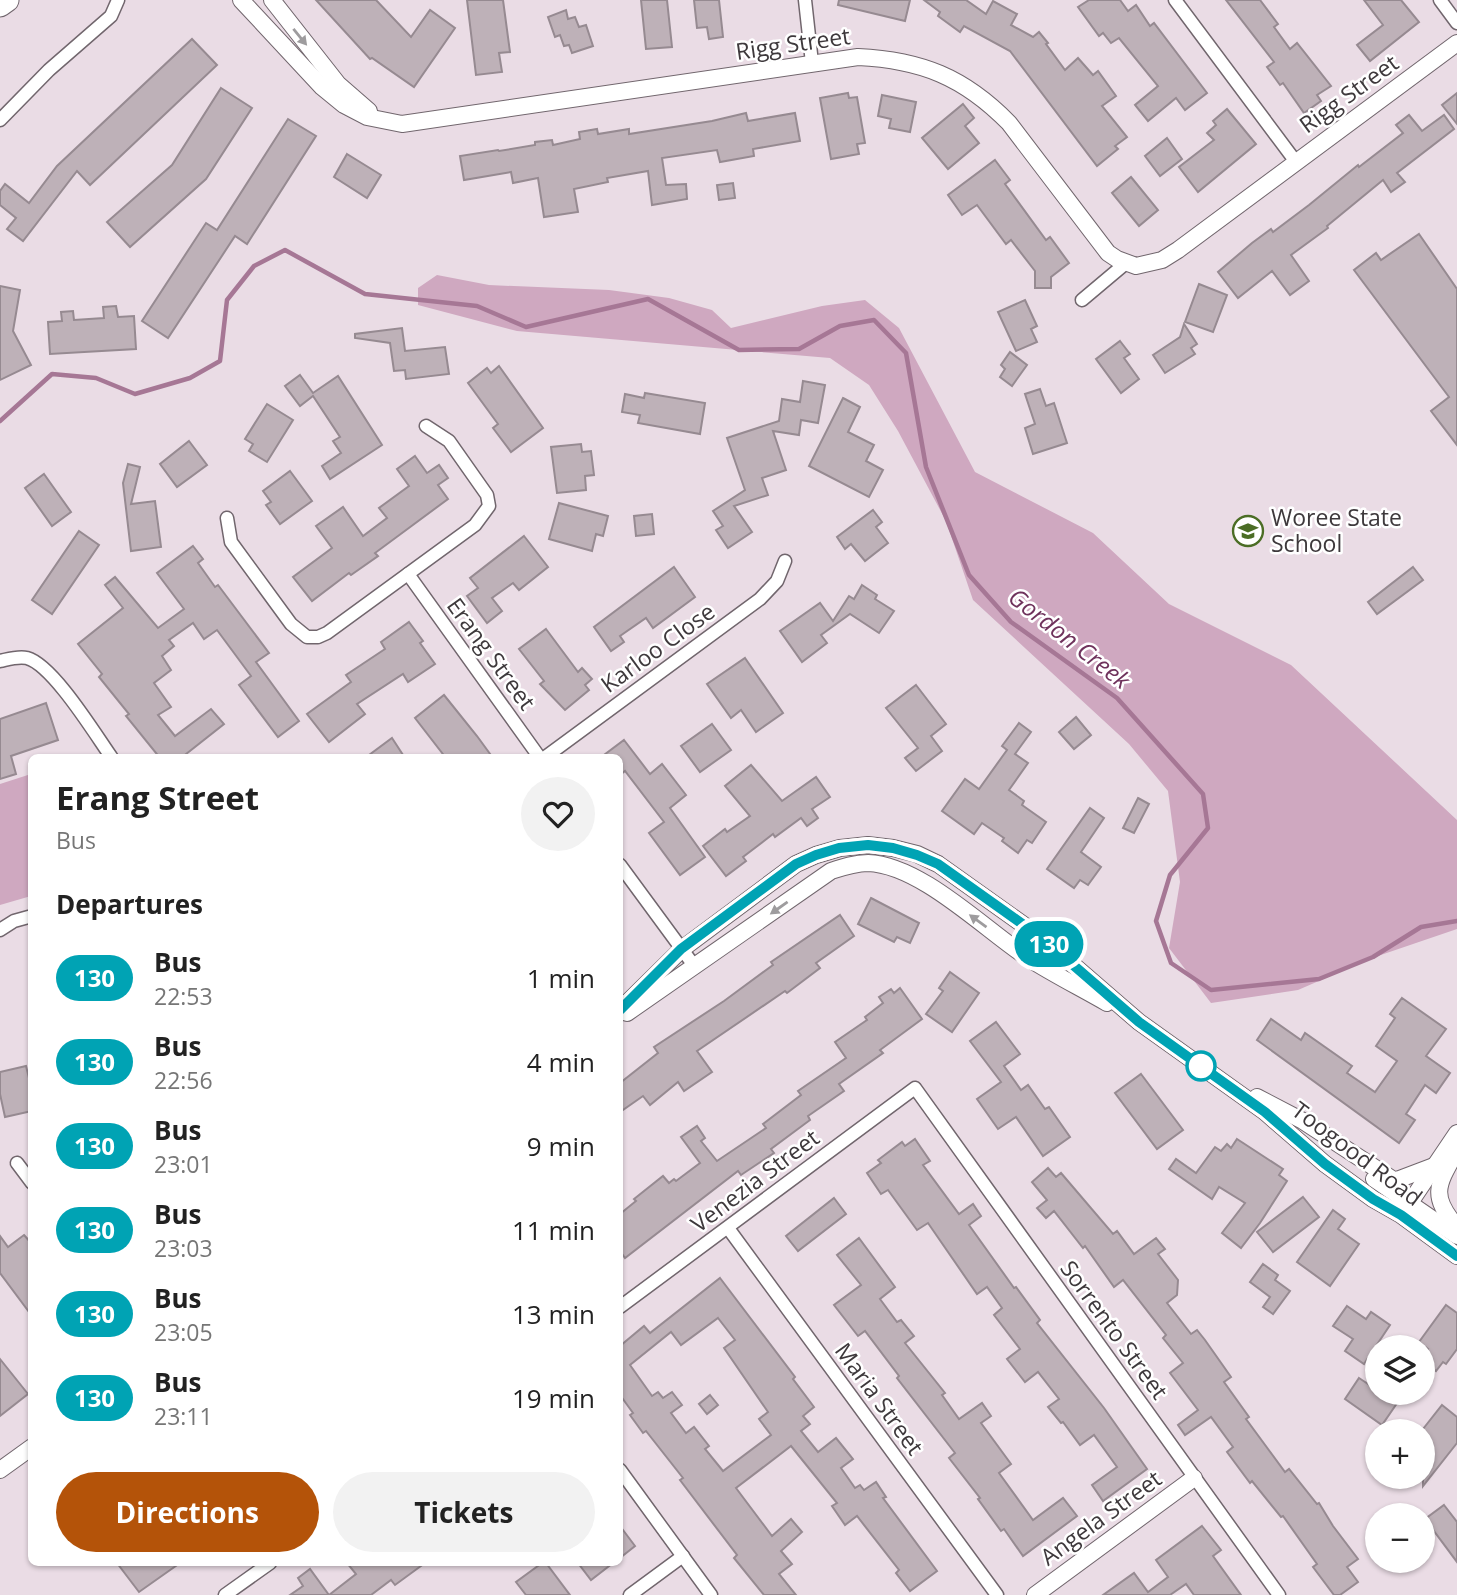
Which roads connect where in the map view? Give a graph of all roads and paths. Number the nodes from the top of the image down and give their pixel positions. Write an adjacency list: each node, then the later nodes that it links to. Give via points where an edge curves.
1 (7, 0): 9 (highway)
2 (111, 0): 10 (street)
3 (118, 0): 10 (street)
4 (241, 0): 14 (street, Rigg Street)
5 (272, 0): 14 (street, Rigg Street, one-way to 14)
6 (804, 0): 13 (street)
7 (1175, 0): 16 (street)
8 (1440, 0): 11 (street)
9 (0, 5)
10 (108, 18): 15 (street)
11 (1457, 23)
12 (1457, 43): 16 (street, Rigg Street)
13 (813, 63): 14 (street, Rigg Street, via 415,123 383,121 348,108 328,93); 17 (street, Rigg Street, via 858,57 888,59 936,71 980,94 1009,123 1095,239)
14 (315, 68)
15 (0, 120)
16 (1296, 162): 17 (street, Rigg Street, via 1162,260 1148,265)
17 (1126, 263): 18 (street)
18 (1082, 300)
19 (426, 426): 22 (street, via 449,441 481,485 489,506 475,525)
20 (227, 518): 22 (street, via 231,542 291,624 307,637 327,633)
21 (785, 561): 26 (street, Karloo Close, via 777,581 760,599)
22 (408, 574): 25 (street, Erang Street)
23 (0, 661): 24 (street, via 28,658 49,671)
24 (109, 754)
25 (539, 754)
26 (547, 754)
27 (623, 869): 30 (street)
28 (28, 917): 29 (street)
29 (0, 930)
30 (681, 949): 31 (street); 32 (street, Toogood Road); 34 (street, Toogood Road, via 796,864 839,848 893,848 938,864 1042,938)
31 (695, 967): 33 (street, Toogood Road); 34 (street, Toogood Road, one-way to 31, via 1028,958 920,880 867,863 831,871)
32 (623, 1007)
33 (623, 1016)
34 (1139, 1022): 35 (street, Toogood Road)
35 (1208, 1072): 40 (street, via 1303,1121 1392,1179); 42 (street, Toogood Road, via 1373,1199)
36 (915, 1088): 44 (street, Venezia Street); 51 (street, Sorrento Street)
37 (1457, 1133): 40 (street)
38 (1457, 1150): 43 (street, via 1438,1191 1444,1212)
39 (17, 1163): 41 (street)
40 (1434, 1166): 42 (street)
41 (28, 1178)
42 (1406, 1209): 45 (street, Toogood Road); 46 (street, Toogood Road)
43 (1457, 1227)
44 (728, 1228): 47 (street, Venezia Street); 57 (street, Maria Street)
45 (1457, 1236)
46 (1457, 1256)
47 (623, 1305)
48 (28, 1450): 49 (street)
49 (0, 1470)
50 (623, 1474): 52 (street)
51 (1194, 1478): 58 (street, Angela Street); 59 (street, Sorrento Street)
52 (683, 1556): 55 (street); 56 (street)
53 (266, 1566): 54 (street)
54 (225, 1595)
55 (630, 1595)
56 (712, 1595)
57 (997, 1595)
58 (1035, 1595)
59 (1279, 1595)

